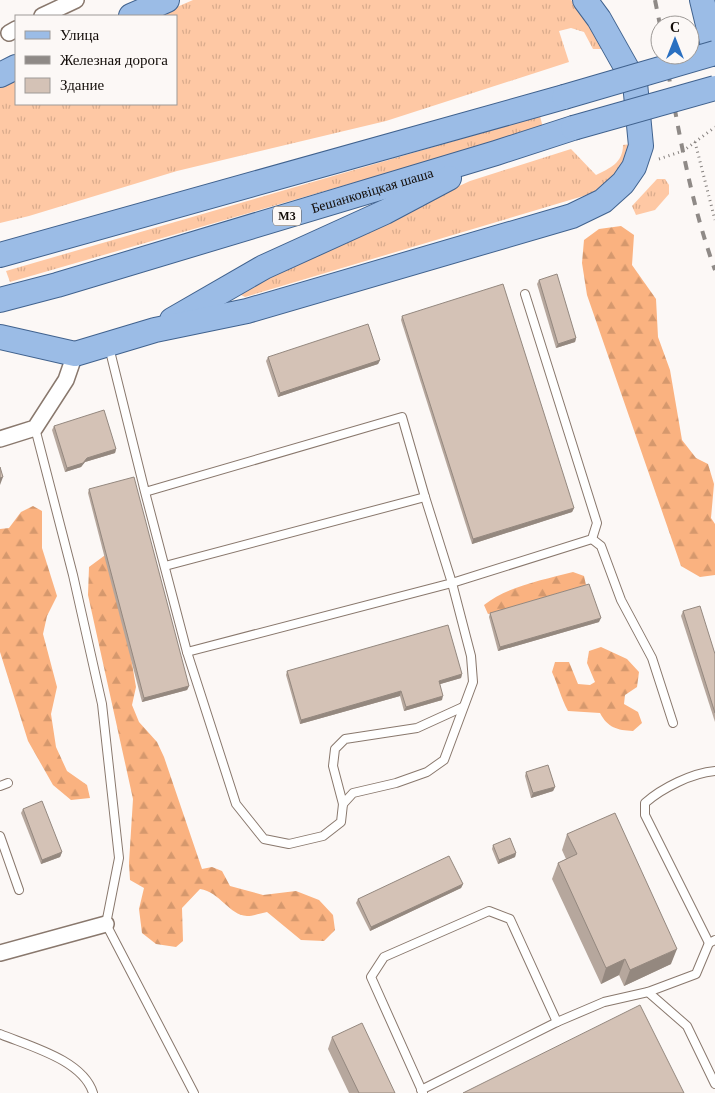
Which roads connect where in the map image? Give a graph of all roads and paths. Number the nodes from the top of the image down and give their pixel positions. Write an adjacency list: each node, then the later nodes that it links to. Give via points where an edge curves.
1 (76, 0): 5 (street)
2 (167, 0): 6 (main road)
3 (585, 0): 14 (main road, via 636,83 641,146)
4 (702, 0): 7 (main road)
5 (44, 15)
6 (133, 15)
7 (715, 53): 16 (main road, bridge)
8 (15, 68): 9 (main road)
9 (0, 75)
10 (715, 88): 13 (main road, Бешанковіцкая шаша / М3, bridge)
11 (715, 127): 12 (path)
12 (695, 142): 14 (path, via 683,151); 15 (path)
13 (496, 153): 19 (main road, via 385,212); 21 (main road, Бешанковіцкая шаша / М3)
14 (634, 167): 22 (main road, via 623,183 603,201 572,216)
15 (715, 220)
16 (68, 235): 17 (main road); 18 (main road)
17 (0, 240)
18 (0, 255)
19 (234, 283): 22 (main road, via 231,298 234,305); 23 (main road)
20 (525, 294): 31 (lane, via 597,523)
21 (0, 300)
22 (246, 311): 23 (main road)
23 (155, 330): 25 (main road)
24 (0, 337): 26 (main road)
25 (109, 345): 26 (main road); 29 (lane)
26 (75, 354): 27 (street, via 66,380)
27 (34, 428): 28 (street); 43 (lane, via 73,575 102,704 118,858)
28 (0, 439)
29 (145, 492): 30 (lane, via 402,417); 32 (lane)
30 (424, 497): 32 (lane); 33 (lane)
31 (592, 539): 33 (lane); 36 (lane, via 602,546 621,600 652,658)
32 (165, 566): 34 (lane)
33 (452, 583): 34 (lane); 35 (lane, via 471,656 473,682)
34 (187, 652): 40 (lane, via 236,804 264,839 289,844 323,836 341,822)
35 (463, 707): 40 (lane, via 444,760 427,772 404,781 353,792); 40 (lane, via 417,728 345,739 335,750 334,766)
36 (674, 723)
37 (715, 771): 44 (lane, via 702,772 654,795 645,803 645,814)
38 (8, 783): 39 (lane)
39 (0, 786)
40 (343, 804)
41 (0, 836): 42 (lane)
42 (19, 890)
43 (106, 924): 45 (street); 52 (lane)
44 (712, 942): 46 (lane, via 696,974)
45 (0, 953)
46 (648, 992): 47 (lane, via 604,1002); 49 (lane, via 688,1026)
47 (557, 1022): 50 (lane); 50 (lane, via 510,919 490,911 384,957 371,977)
48 (0, 1034): 51 (lane, via 66,1061 90,1083)
49 (715, 1084)
50 (422, 1091)
51 (93, 1093)
52 (194, 1093)

